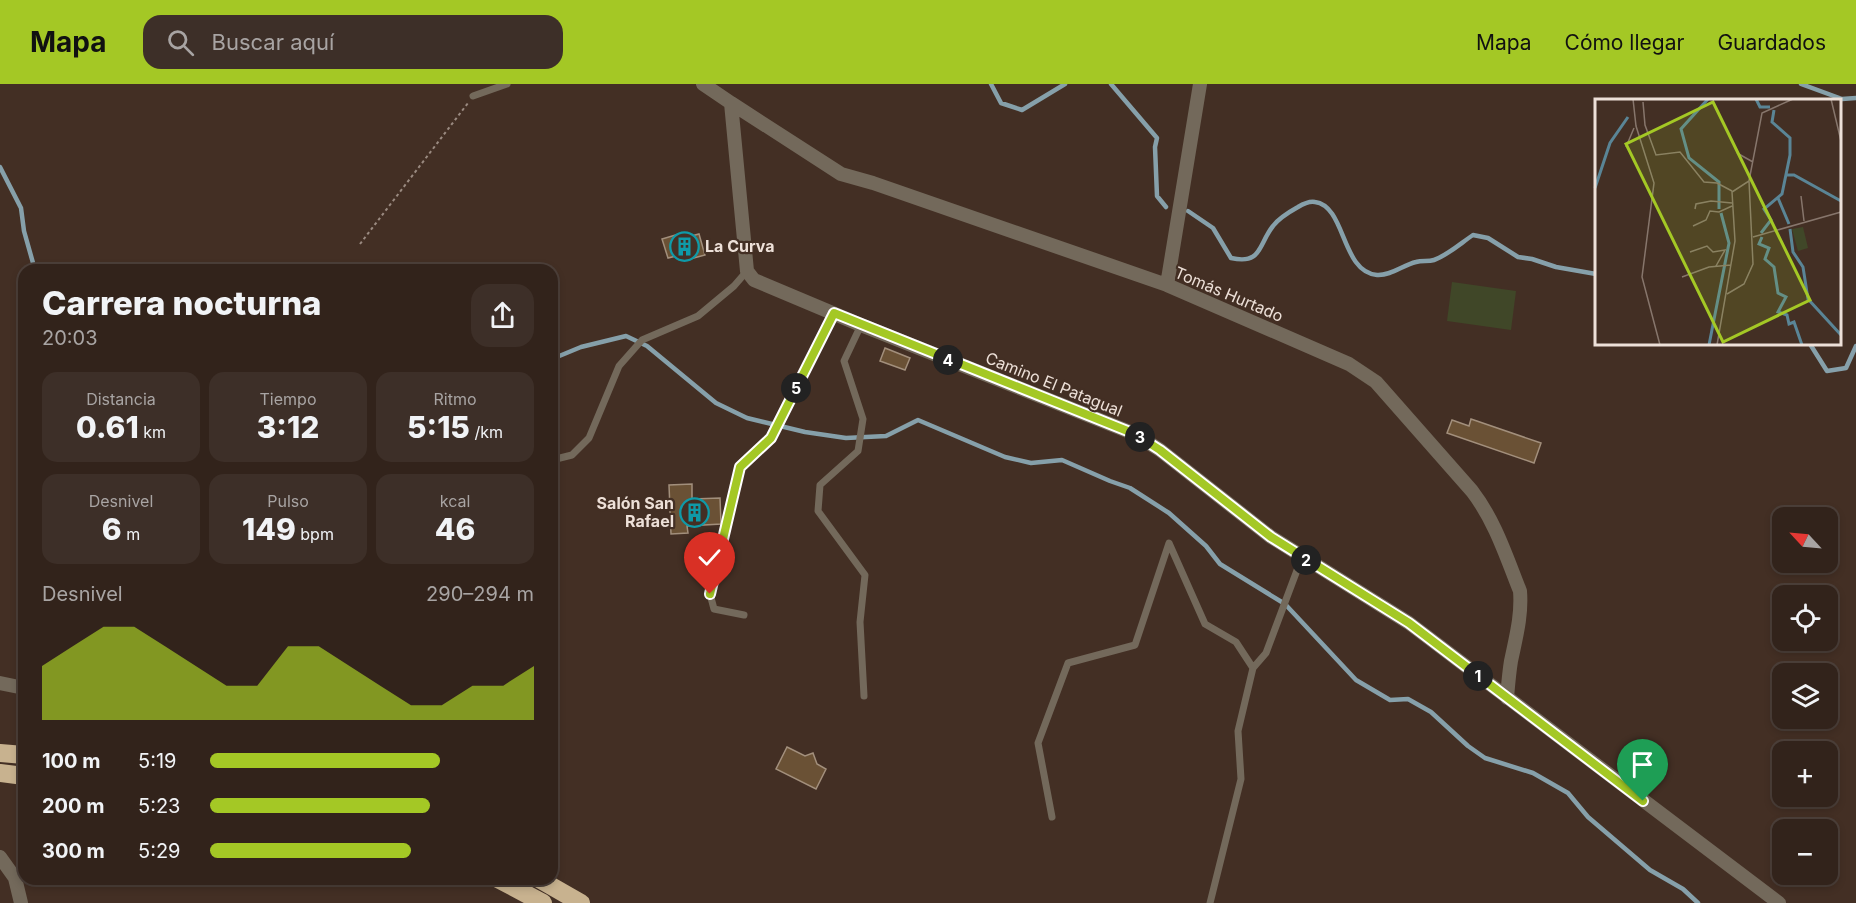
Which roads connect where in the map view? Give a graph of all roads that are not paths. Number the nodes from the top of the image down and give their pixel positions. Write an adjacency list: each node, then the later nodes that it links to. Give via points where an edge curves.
1 (507, 84): 4 (lane)
2 (703, 84): 5 (street)
3 (1200, 84): 7 (street)
4 (473, 96)
5 (731, 104): 6 (street); 7 (street, Tomás Hurtado, via 841,174)
6 (747, 271): 8 (street, Camino El Patagual, via 754,280); 10 (lane, via 698,316 642,340 619,366 590,438 572,455)
7 (1167, 285): 17 (street, Tomás Hurtado, via 1349,364 1376,382 1472,490 1494,525 1520,591 1520,617)
8 (834, 313): 9 (street, Camino El Patagual); 12 (lane, via 771,438 740,467 710,594 714,609)
9 (861, 325): 11 (street, Camino El Patagual, via 1135,434); 16 (lane, via 844,361 863,419 858,452 820,485 818,511 865,575 860,622)
10 (558, 458)
11 (1302, 557): 13 (lane, via 1266,653); 17 (street, Camino El Patagual, via 1409,623)
12 (744, 615)
13 (1253, 669): 22 (lane, via 1236,642 1205,624 1169,543 1135,645 1068,663 1038,743); 29 (lane, via 1238,731 1241,779)
14 (0, 683): 15 (street)
15 (18, 687)
16 (864, 696)
17 (1506, 698): 30 (street, Camino El Patagual)
18 (0, 753): 19 (highway)
19 (18, 754)
20 (0, 773): 21 (highway)
21 (18, 775)
22 (1052, 817)
23 (0, 857): 26 (street, via 15,878)
24 (509, 885): 27 (highway)
25 (550, 885): 28 (highway)
26 (21, 903)
27 (543, 903)
28 (581, 903)
29 (1210, 903)
30 (1779, 903)

